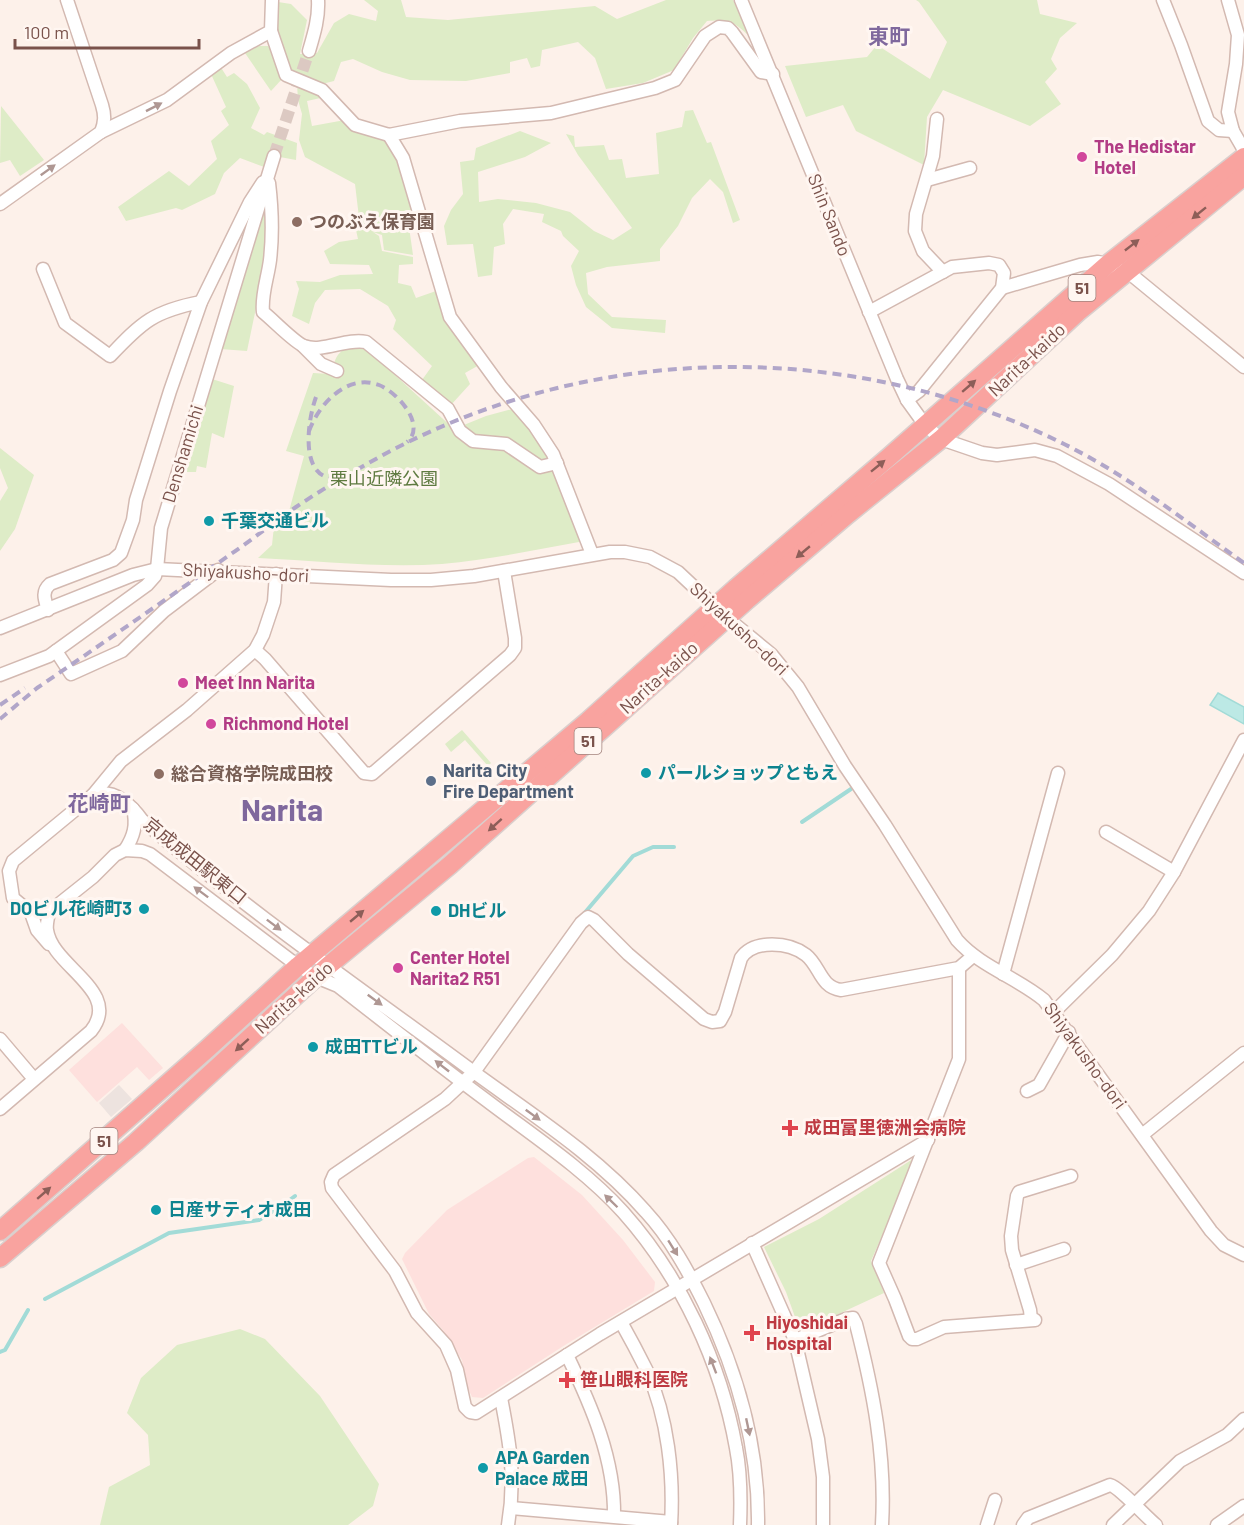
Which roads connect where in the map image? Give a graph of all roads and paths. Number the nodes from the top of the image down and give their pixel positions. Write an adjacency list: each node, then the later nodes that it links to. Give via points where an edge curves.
1 (67, 0): 12 (street, via 102,105 105,117)
2 (272, 0): 7 (street)
3 (318, 0): 8 (street, via 318,20)
4 (741, 0): 9 (street, Shin Sando)
5 (1163, 0): 11 (street, via 1208,122 1219,130)
6 (1228, 0): 11 (street, via 1238,35 1227,112)
7 (271, 32): 12 (street, one-way to 7, via 167,100 231,53); 13 (street, via 286,75 322,90 355,125)
8 (309, 51)
9 (773, 74): 13 (street, via 761,72 732,32 719,27 705,36 675,80 655,88 551,113 460,121); 28 (street, Shin Sando)
10 (937, 119): 20 (street)
11 (1233, 131): 14 (street)
12 (101, 132): 21 (street, one-way to 12)
13 (389, 135): 35 (street, via 403,158 450,317 534,425)
14 (1244, 150)
15 (274, 156): 19 (street, Denshamichi)
16 (1244, 157): 22 (highway, Narita-kaido / 51, one-way to 16)
17 (970, 168): 20 (street)
18 (1244, 176): 25 (highway, Narita-kaido / 51, one-way to 25)
19 (268, 178): 27 (street, via 250,202); 29 (street, via 272,207 263,312); 37 (street, Denshamichi, via 161,528)
20 (927, 180): 24 (street, via 915,231 923,251)
21 (0, 204)
22 (1108, 264): 25 (street); 26 (street, via 1080,265); 33 (highway, Narita-kaido / 51, one-way to 22)
23 (43, 269): 27 (street, via 65,323 110,356 138,326 178,307)
24 (943, 272): 26 (street, via 983,263 999,265 1004,273); 28 (street)
25 (1127, 272): 30 (street); 34 (highway, Narita-kaido / 51, via 1079,311)
26 (1002, 288): 32 (street, via 919,391)
27 (201, 302): 42 (street, via 121,552 113,560 50,584 44,596)
28 (869, 312): 32 (street, Shin Sando)
29 (303, 346): 31 (street, via 321,364); 35 (street, via 366,342 448,409 460,431 473,441 506,444 540,467)
30 (1244, 367)
31 (337, 371)
32 (907, 400): 33 (street, Shin Sando)
33 (925, 425): 34 (street, Shin Sando); 43 (highway, Narita-kaido / 51, one-way to 33)
34 (941, 439): 40 (street, via 982,453 1035,450 1057,456 1109,484); 43 (highway, Narita-kaido / 51, one-way to 43)
35 (557, 463): 36 (street)
36 (592, 554): 39 (street, Shiyakusho-dori); 43 (street, Shiyakusho-dori, via 625,552 661,561)
37 (157, 569): 38 (street, Shiyakusho-dori); 42 (street, Shiyakusho-dori); 46 (street, via 147,585)
38 (218, 570): 41 (street, Shiyakusho-dori); 46 (street, via 164,611 122,651 105,660 71,674)
39 (504, 571): 41 (street, Shiyakusho-dori, via 417,580); 45 (street, via 515,638 510,655 372,774 364,773)
40 (1244, 573)
41 (276, 574): 45 (street, via 274,602)
42 (48, 610): 44 (street, Shiyakusho-dori)
43 (721, 612): 62 (highway, Narita-kaido / 51, one-way to 43); 63 (street, Shiyakusho-dori, via 771,654 790,677 957,940); 66 (highway, Narita-kaido / 51, one-way to 66, via 450,865)
44 (0, 627)
45 (255, 650): 49 (street)
46 (56, 651): 47 (street)
47 (0, 675)
48 (1244, 740): 56 (street)
49 (122, 761): 51 (street); 52 (street, via 114,780 115,790)
50 (1058, 773): 67 (street)
51 (93, 795): 52 (street, via 109,793); 55 (street)
52 (128, 804): 54 (street, via 136,820); 62 (street, 京成成田駅東口, one-way to 62, via 170,844)
53 (1106, 832): 56 (street)
54 (125, 850): 59 (street, 京成成田駅東口); 64 (street, 京成成田駅東口, one-way to 54, via 159,860 142,851)
55 (4, 872): 58 (street)
56 (1173, 872): 68 (street, via 1130,934)
57 (0, 889): 58 (street)
58 (13, 898): 60 (street)
59 (49, 912): 60 (street); 61 (street, via 47,930)
60 (32, 913): 61 (street, via 37,930)
61 (57, 950): 73 (street, via 96,996 100,1013 91,1031)
62 (313, 954): 64 (highway, Narita-kaido / 51); 66 (street, 京成成田駅東口)
63 (973, 956): 65 (street); 67 (street, Shiyakusho-dori)
64 (298, 966): 66 (street, 京成成田駅東口); 80 (highway, Narita-kaido / 51, one-way to 64)
65 (960, 968): 72 (street, via 841,990 825,983 804,954 782,946 761,945 741,958 725,1012 720,1021 712,1023 588,917); 78 (street, via 959,1059)
66 (322, 971): 72 (street, one-way to 72); 74 (street, one-way to 66); 83 (highway, Narita-kaido / 51, one-way to 83, via 136,1142)
67 (1003, 974): 68 (street, Shiyakusho-dori, via 1030,988)
68 (1054, 1012): 69 (street, Shiyakusho-dori)
69 (1069, 1032): 75 (street, via 1039,1085); 77 (street, Shiyakusho-dori)
70 (0, 1039): 73 (street)
71 (1244, 1053): 77 (street)
72 (474, 1072): 74 (street); 86 (street, one-way to 86, via 604,1169 648,1213)
73 (34, 1079): 76 (street)
74 (464, 1083): 87 (street, one-way to 74, via 623,1212 602,1191); 91 (street, via 334,1174 331,1182 395,1271 417,1313 446,1345 457,1370 465,1407 477,1413)
75 (1027, 1091)
76 (0, 1109)
77 (1142, 1135): 84 (street, Shiyakusho-dori, via 1211,1231 1224,1245)
78 (928, 1140): 81 (street); 85 (street, via 879,1263 909,1336 916,1339 944,1327 1033,1319)
79 (1071, 1176): 85 (street, via 1019,1192 1011,1236)
80 (0, 1232)
81 (752, 1243): 86 (street); 89 (street)
82 (1064, 1249): 85 (street)
83 (3, 1252)
84 (1244, 1255)
85 (1016, 1265)
86 (692, 1279): 87 (street); 101 (street, one-way to 101, via 714,1323 746,1413 757,1480)
87 (677, 1288): 88 (street); 100 (street, one-way to 87, via 737,1450 730,1417 706,1345)
88 (621, 1322): 90 (street); 98 (street, via 648,1373 661,1417 671,1471)
89 (795, 1340): 102 (street, via 818,1439); 103 (street, via 846,1319 853,1318 856,1324 881,1449)
90 (567, 1355): 91 (street); 97 (street, via 603,1443)
91 (501, 1398): 96 (street, via 513,1473)
92 (1244, 1419): 94 (street, via 1227,1435 1180,1461)
93 (995, 1500): 104 (street)
94 (1133, 1506): 105 (street, via 1116,1486 1110,1485 1028,1518); 106 (street); 107 (street)
95 (1244, 1506): 108 (street)
96 (511, 1508): 97 (street); 99 (street)
97 (614, 1516): 98 (street)
98 (671, 1524)
99 (508, 1525)
100 (740, 1525)
101 (758, 1525)
102 (823, 1525)
103 (882, 1525)
104 (987, 1525)
105 (1023, 1525)
106 (1113, 1525)
107 (1155, 1525)
108 (1217, 1525)

